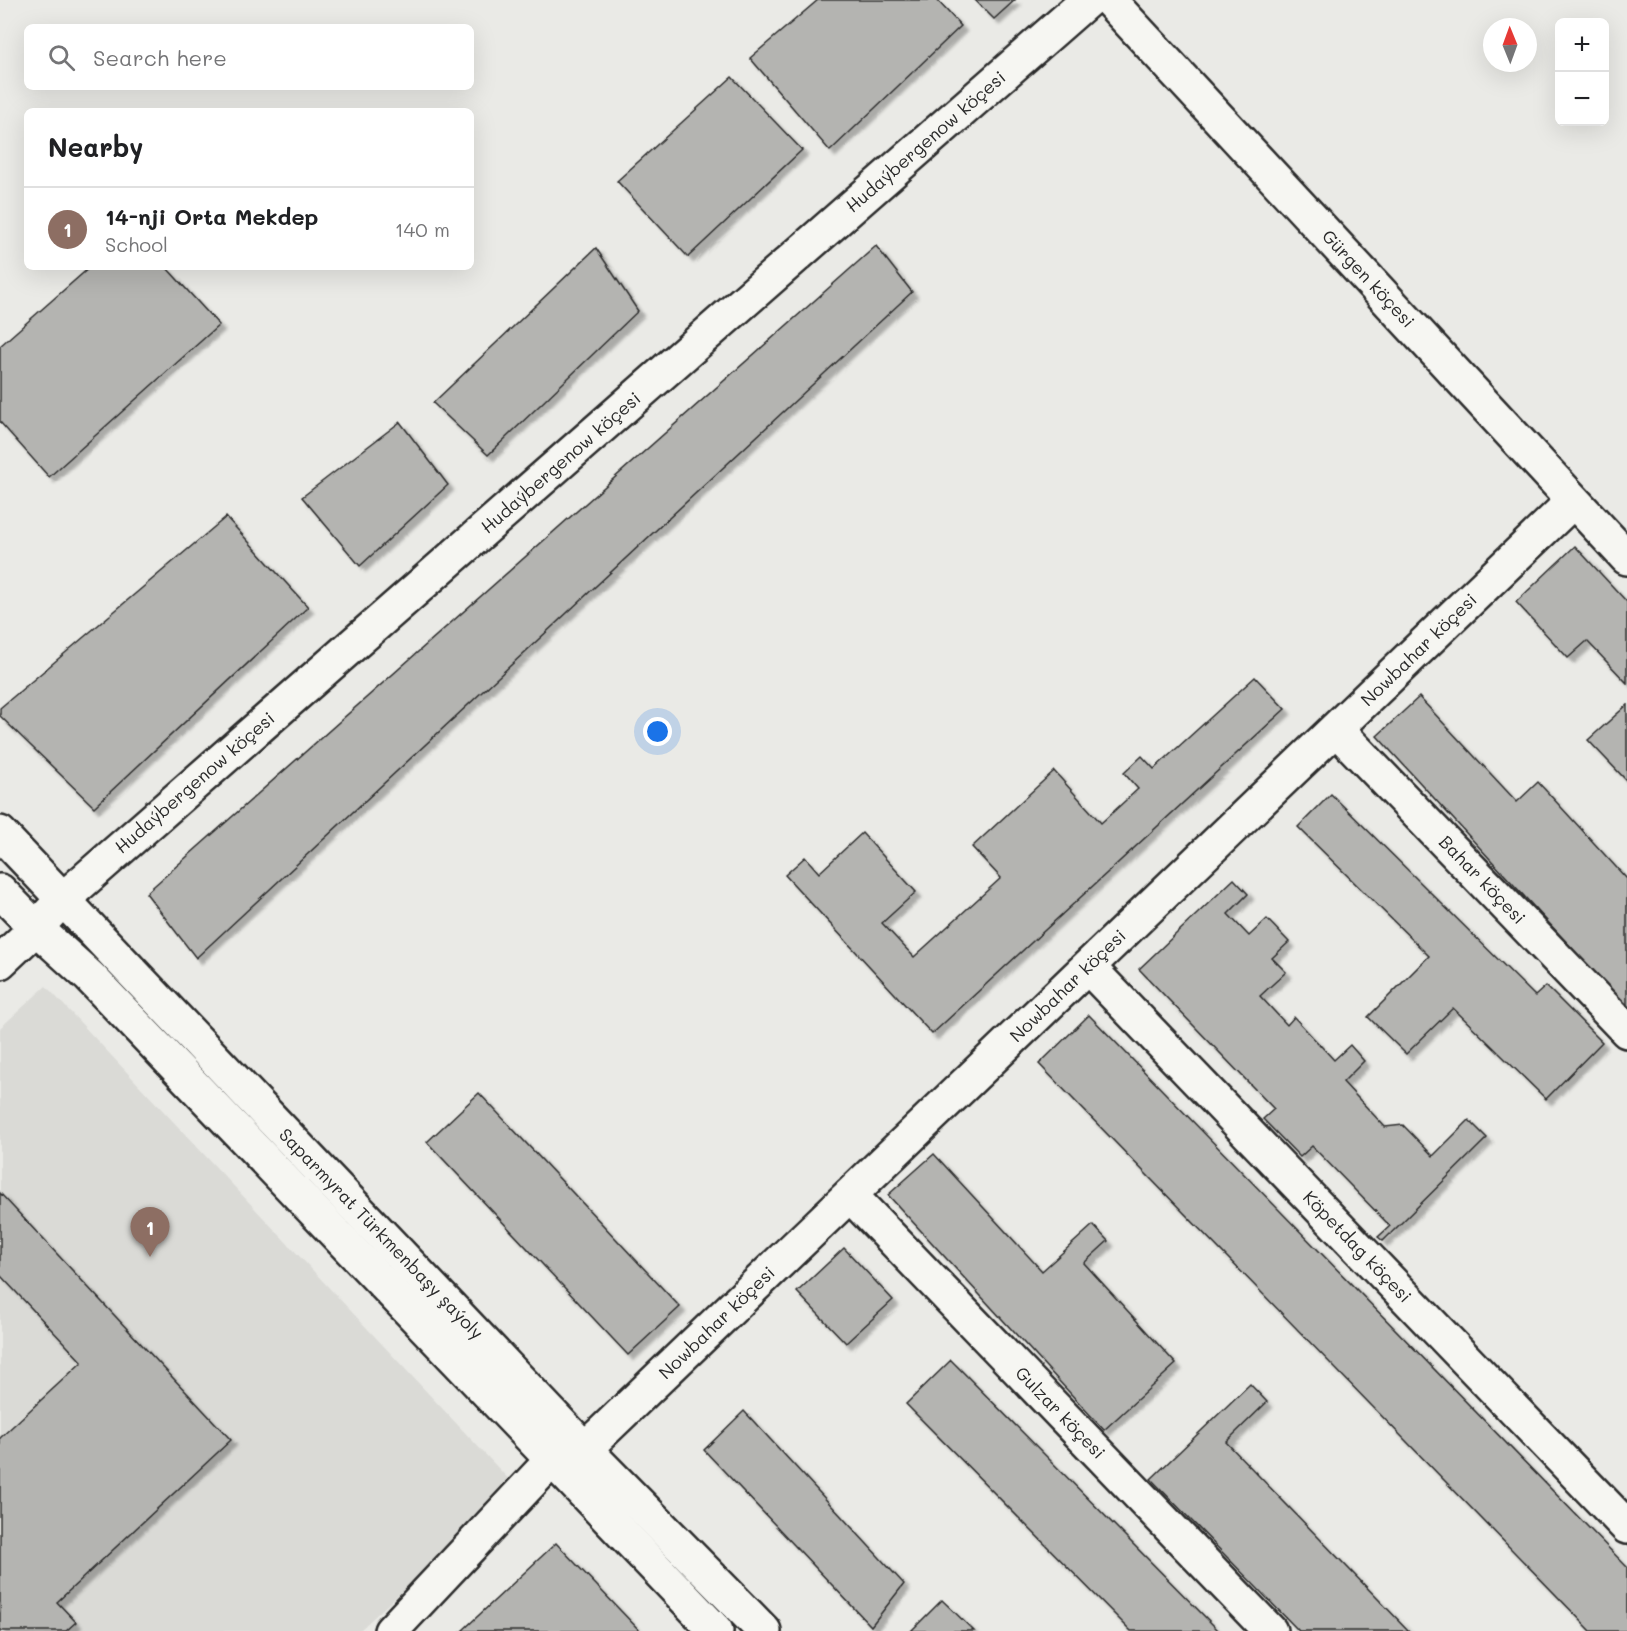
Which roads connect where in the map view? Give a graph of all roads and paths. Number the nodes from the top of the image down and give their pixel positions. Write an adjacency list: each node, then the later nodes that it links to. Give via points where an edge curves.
1 (1088, 0): 8 (street, Hudaýbergenow köçesi)
2 (1109, 0): 3 (street, Gürgen köçesi)
3 (1573, 501): 4 (street, Gürgen köçesi); 5 (street, Nowbahar köçesi)
4 (1627, 558)
5 (1336, 729): 11 (street, Nowbahar köçesi); 12 (street, Bahar köçesi)
6 (0, 833): 8 (street, Saparmyrat Türkmenbaşy şaýoly)
7 (0, 891): 9 (street, Saparmyrat Türkmenbaşy şaýoly)
8 (63, 899): 9 (street, Hudaýbergenow köçesi); 14 (street, Saparmyrat Türkmenbaşy şaýoly)
9 (36, 928): 10 (street, Hudaýbergenow köçesi); 14 (street, Saparmyrat Türkmenbaşy şaýoly, via 90,977)
10 (0, 962)
11 (1088, 967): 13 (street, Nowbahar köçesi); 15 (street, Köpetdag köçesi)
12 (1627, 1030)
13 (850, 1195): 14 (street, Nowbahar köçesi); 19 (street, Gulzar köçesi)
14 (567, 1460): 16 (street, Nowbahar köçesi); 17 (street, Saparmyrat Türkmenbaşy şaýoly); 18 (street, Saparmyrat Türkmenbaşy şaýoly)
15 (1627, 1527)
16 (391, 1631)
17 (716, 1631)
18 (764, 1631)
19 (1270, 1631)

